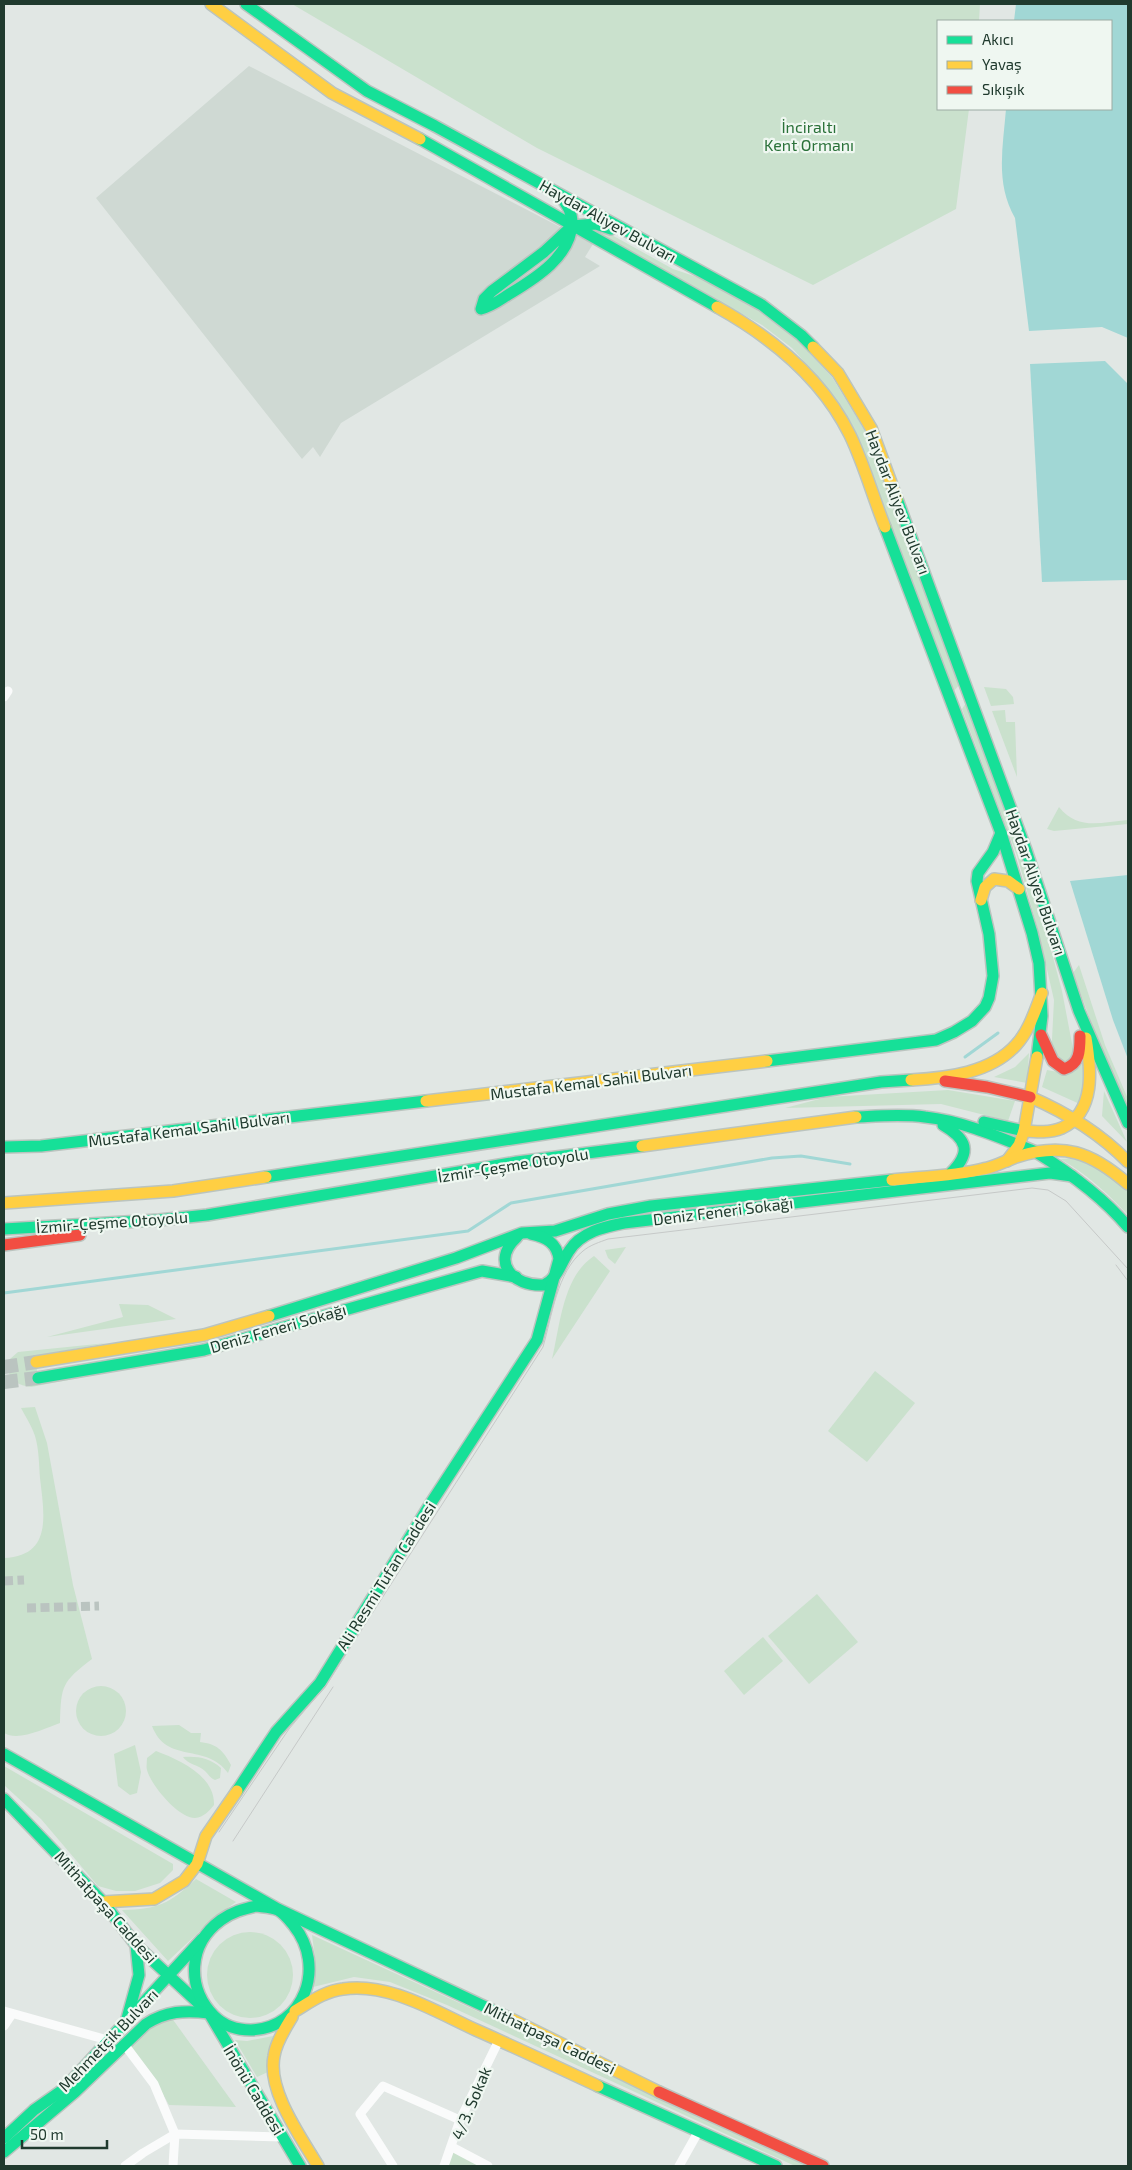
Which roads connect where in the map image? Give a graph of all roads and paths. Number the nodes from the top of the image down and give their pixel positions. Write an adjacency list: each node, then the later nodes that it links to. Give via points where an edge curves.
1 (211, 4): 4 (main road, Haydar Aliyev Bulvarı, via 332,92)
2 (246, 4): 3 (main road, Haydar Aliyev Bulvarı, via 367,91)
3 (435, 126): 4 (main road); 5 (main road, Haydar Aliyev Bulvarı)
4 (426, 142): 6 (main road, Haydar Aliyev Bulvarı)
5 (560, 194): 6 (main road, via 570,209); 7 (main road, Haydar Aliyev Bulvarı)
6 (572, 226): 6 (main road, via 544,252 492,291 484,299 481,309 493,305 542,274 563,251); 7 (main road, via 596,224); 8 (main road, Haydar Aliyev Bulvarı, via 737,318 778,346 821,388 850,434)
7 (689, 266): 12 (main road, Haydar Aliyev Bulvarı, via 762,305 801,336 838,373 871,428 1026,850)
8 (1001, 832): 9 (main road, Haydar Aliyev Bulvarı); 10 (main road, Mustafa Kemal Sahil Bulvarı, via 993,852 978,873)
9 (1018, 889): 10 (main road, via 1008,881 994,879 985,887); 11 (main road, Haydar Aliyev Bulvarı, via 1039,963)
10 (981, 900): 21 (main road, Mustafa Kemal Sahil Bulvarı, via 989,942 992,988 968,1026 936,1040 721,1068 41,1146)
11 (1042, 993): 13 (main road, Haydar Aliyev Bulvarı); 14 (main road, via 1027,1030 1004,1057 978,1070)
12 (1079, 1011): 13 (main road, via 1080,1054 1071,1066 1056,1065); 17 (main road, via 1091,1072 1090,1089); 18 (main road, Haydar Aliyev Bulvarı)
13 (1041, 1034): 15 (main road, Haydar Aliyev Bulvarı)
14 (924, 1079): 15 (main road, via 987,1087); 28 (main road, İzmir-Çeşme Otoyolu, via 881,1082 173,1191)
15 (1030, 1097): 17 (main road); 19 (main road, Haydar Aliyev Bulvarı)
16 (927, 1117): 19 (main road, via 952,1114); 20 (main road, İzmir-Çeşme Otoyolu); 25 (main road, via 953,1130 964,1143 966,1150 962,1162); 29 (main road, İzmir-Çeşme Otoyolu, via 850,1117 517,1162 342,1194)
17 (1074, 1120): 19 (main road, via 1046,1133); 24 (main road, via 1106,1141)
18 (1128, 1123)
19 (1024, 1131): 20 (main road, Haydar Aliyev Bulvarı); 22 (main road)
20 (1019, 1144): 22 (main road); 23 (main road, Haydar Aliyev Bulvarı)
21 (4, 1146)
22 (1036, 1152): 23 (main road, Deniz Feneri Sokağı); 26 (main road); 27 (main road, Deniz Feneri Sokağı, via 1064,1148 1075,1151 1094,1158)
23 (1007, 1161): 25 (main road, Deniz Feneri Sokağı, via 995,1167)
24 (1128, 1162)
25 (951, 1173): 32 (main road, Deniz Feneri Sokağı, via 651,1206 608,1214 555,1231)
26 (1072, 1176): 30 (main road, via 1106,1203); 34 (main road, Deniz Feneri Sokağı, via 1050,1173 610,1226 573,1244)
27 (1128, 1184)
28 (4, 1203)
29 (159, 1220): 31 (main road, İzmir-Çeşme Otoyolu); 33 (main road, via 83,1235)
30 (1128, 1227)
31 (4, 1228)
32 (522, 1233): 34 (main road, via 542,1236 555,1246 559,1259); 35 (main road, via 507,1243 502,1258); 36 (main road, Deniz Feneri Sokağı, via 456,1258 204,1334)
33 (4, 1245)
34 (556, 1276): 35 (main road, Deniz Feneri Sokağı, via 544,1285 534,1285); 40 (main road, Ali Resmi Tufan Caddesi, via 537,1340 320,1683 276,1732 206,1836)
35 (516, 1277): 37 (main road, Deniz Feneri Sokağı, via 482,1272 204,1350)
36 (36, 1362)
37 (38, 1378)
38 (4, 1754): 40 (main road)
39 (4, 1799): 41 (main road, Mithatpaşa Caddesi)
40 (197, 1864): 41 (main road, via 184,1881 154,1899); 42 (main road)
41 (103, 1902): 44 (main road, Mithatpaşa Caddesi)
42 (278, 1909): 43 (main road, via 241,1907); 46 (main road, via 299,1929 309,1951 311,1968 308,1981 304,1997); 70 (main road, Mithatpaşa Caddesi, via 692,2108)
43 (205, 1935): 45 (main road, Mehmetçik Bulvarı); 48 (main road, via 194,1966 194,1983 199,1999)
44 (136, 1944): 45 (main road, Mithatpaşa Caddesi); 49 (main road, via 139,1975)
45 (169, 1976): 48 (main road, Mithatpaşa Caddesi); 49 (main road, Mehmetçik Bulvarı)
46 (295, 2011): 48 (main road, via 279,2024 261,2030 241,2030 224,2024); 51 (main road, Mithatpaşa Caddesi, via 319,1997 350,1988 389,1993); 64 (main road, İnönü Caddesi, via 273,2059 284,2107)
47 (8, 2013): 50 (street); 52 (street)
48 (209, 2013): 53 (main road, Mehmetçik Bulvarı, via 187,2010 161,2015 145,2024); 57 (main road, İnönü Caddesi)
49 (126, 2022): 52 (main road, Mehmetçik Bulvarı)
50 (4, 2026)
51 (499, 2040): 54 (street, 4/3. Sokak); 56 (main road, Mithatpaşa Caddesi)
52 (111, 2041): 58 (main road, Mehmetçik Bulvarı, via 64,2089 34,2110)
53 (124, 2044): 55 (street, via 154,2084); 60 (main road, Mehmetçik Bulvarı, via 75,2092 17,2137)
54 (460, 2120): 59 (street, 4/3. Sokak); 65 (street, via 383,2086 360,2114)
55 (176, 2134): 57 (street); 61 (street); 62 (street)
56 (697, 2134): 68 (street); 69 (main road, Mithatpaşa Caddesi)
57 (282, 2137): 63 (main road, İnönü Caddesi)
58 (4, 2138)
59 (452, 2147): 66 (street, 4/3. Sokak); 67 (street)
60 (4, 2152)
61 (125, 2166)
62 (172, 2166)
63 (300, 2166)
64 (318, 2166)
65 (393, 2166)
66 (444, 2166)
67 (488, 2166)
68 (679, 2166)
69 (776, 2166)
70 (822, 2166)

